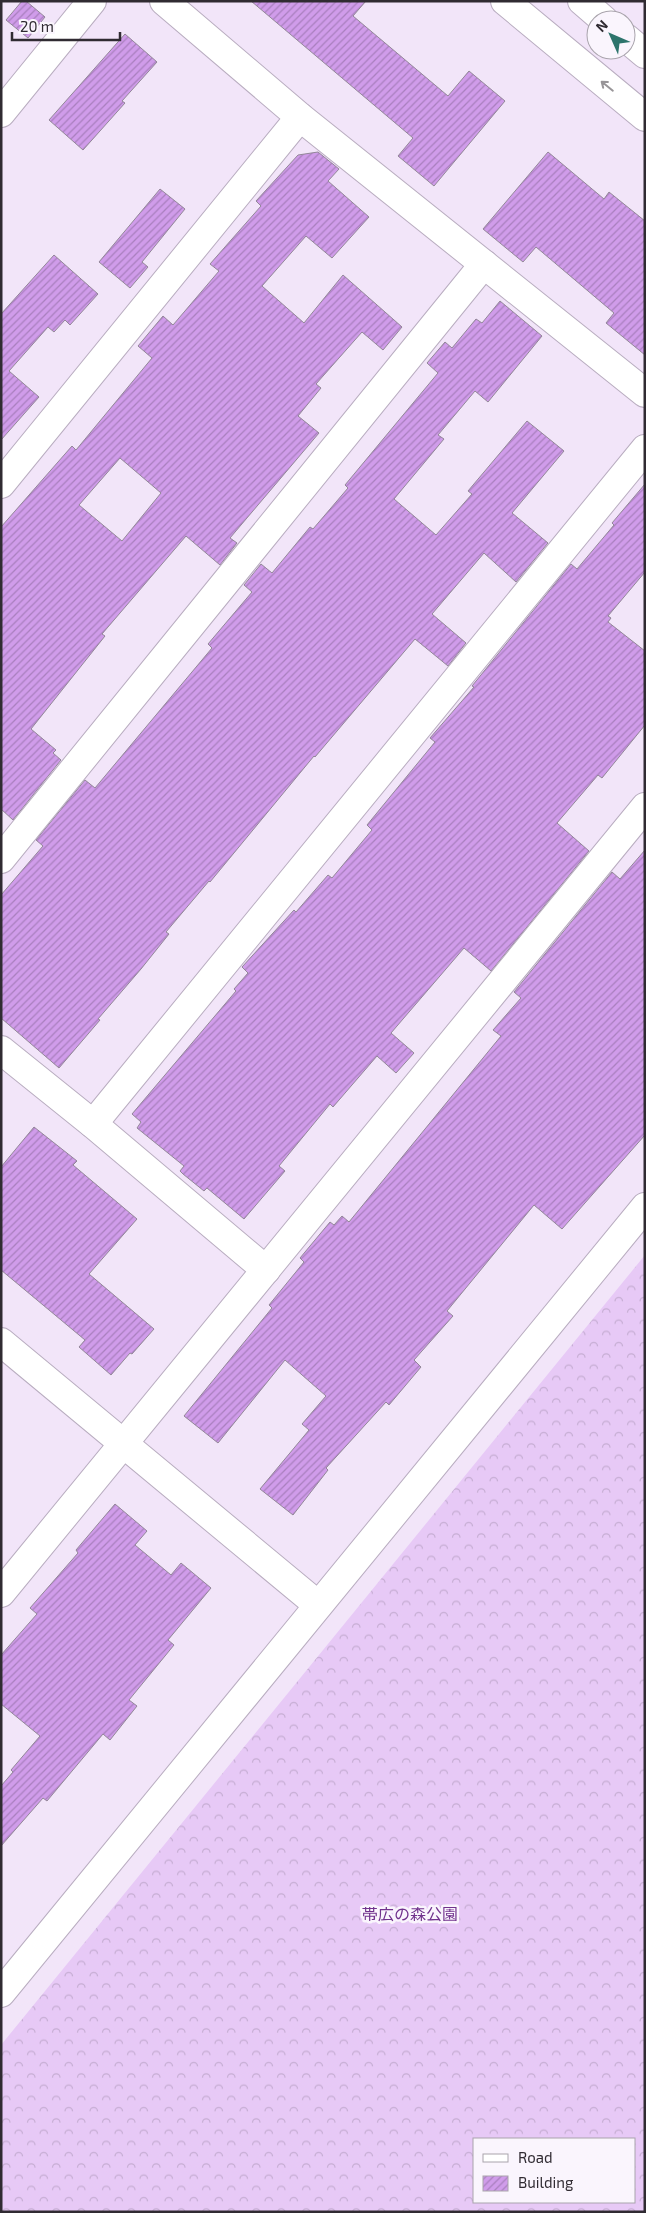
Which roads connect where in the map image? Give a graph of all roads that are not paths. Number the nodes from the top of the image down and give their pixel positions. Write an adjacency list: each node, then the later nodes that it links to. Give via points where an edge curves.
1 (92, 1): 6 (street)
2 (164, 1): 8 (street)
3 (504, 1): 7 (street, one-way to 3)
4 (582, 1): 5 (street)
5 (592, 10)
6 (1, 112)
7 (645, 116)
8 (300, 117): 9 (street); 12 (street)
9 (484, 264): 10 (street); 14 (street)
10 (645, 393)
11 (645, 449): 16 (street)
12 (1, 484)
13 (645, 807): 18 (street)
14 (1, 859)
15 (1, 1050): 16 (street)
16 (93, 1124): 18 (street)
17 (645, 1207): 22 (street)
18 (266, 1270): 20 (street)
19 (1, 1342): 20 (street)
20 (123, 1442): 21 (street); 22 (street)
21 (1, 1593)
22 (318, 1606): 23 (street)
23 (1, 1993)

